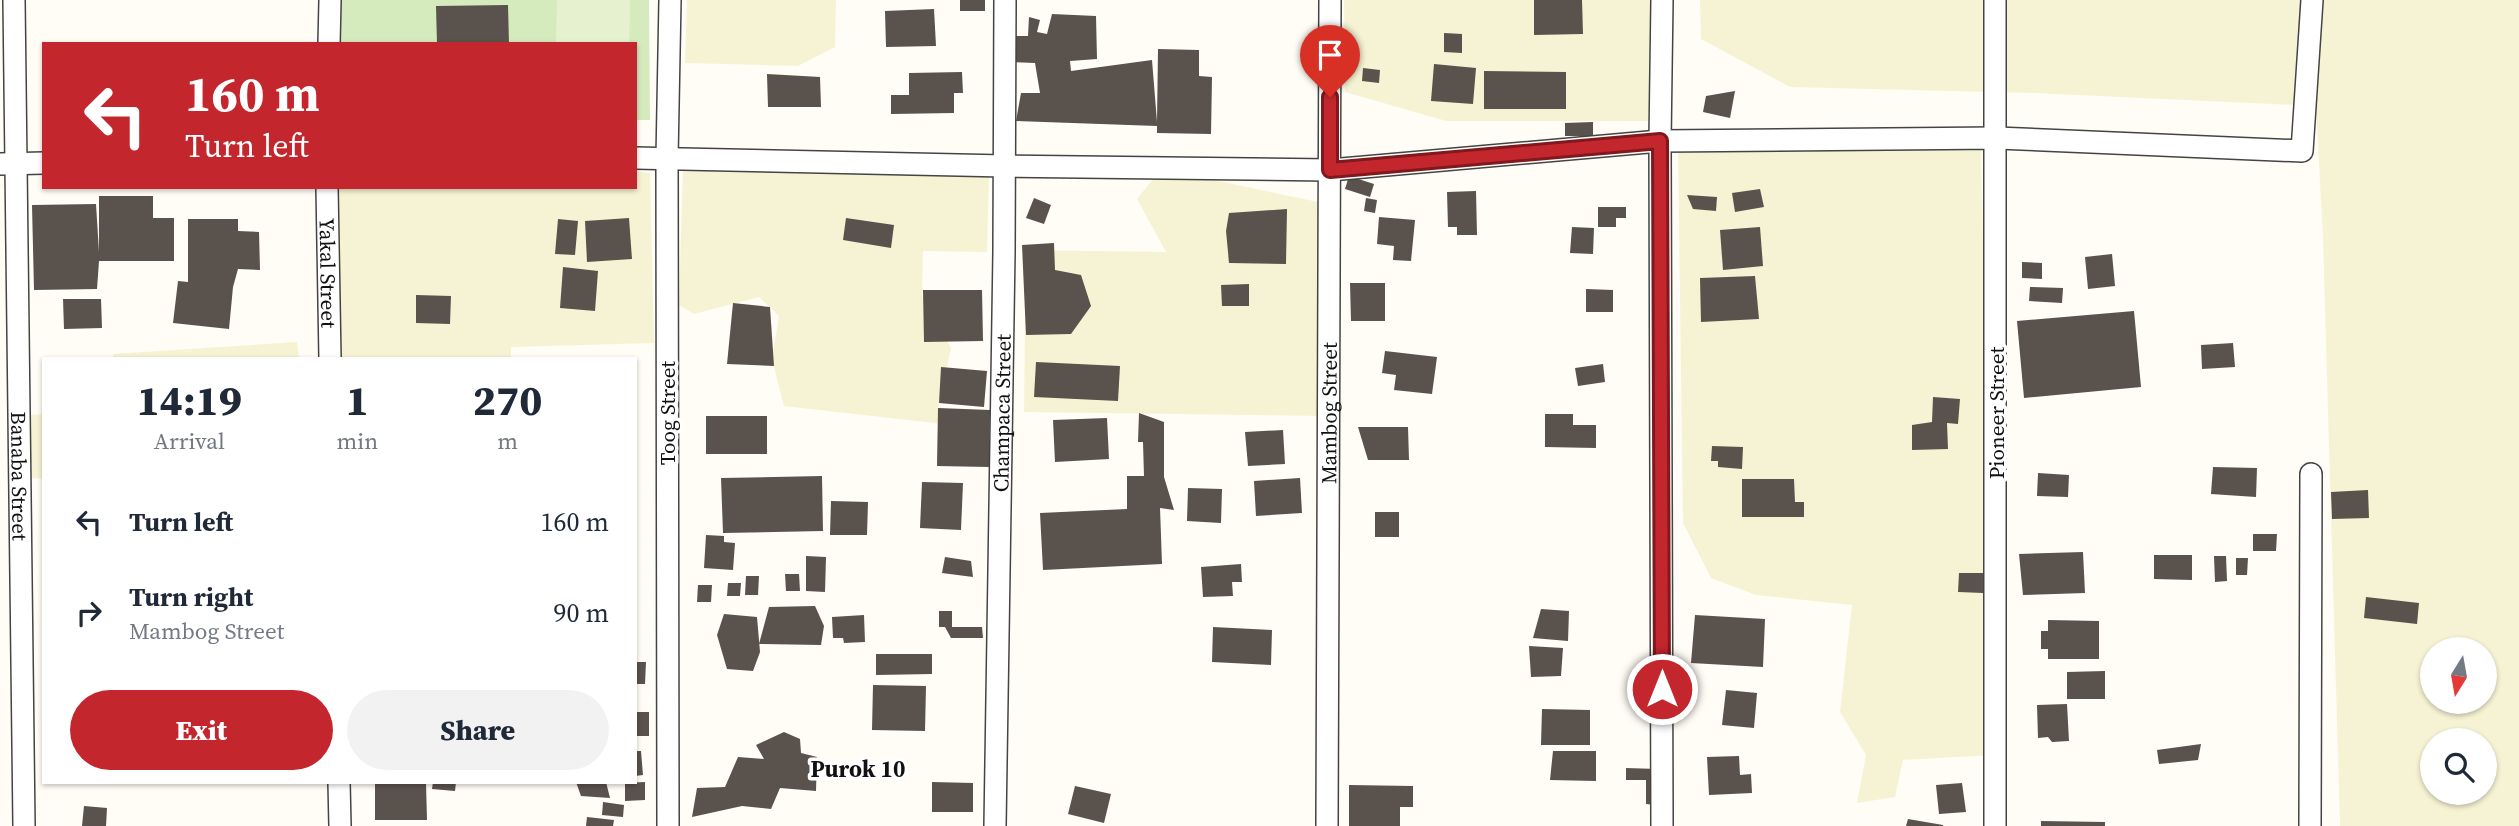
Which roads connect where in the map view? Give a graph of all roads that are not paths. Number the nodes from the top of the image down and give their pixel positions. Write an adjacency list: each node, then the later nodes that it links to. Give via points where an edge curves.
1 (14, 0): 15 (street, Banaba Street)
2 (330, 0): 9 (street)
3 (670, 0): 13 (street, Toog Street)
4 (1005, 0): 16 (street, Champaca Street)
5 (1330, 0): 17 (street, Mambog Street)
6 (1662, 0): 11 (street)
7 (1995, 0): 10 (street, Pioneer Street)
8 (2312, 0): 10 (street, via 2302,151)
9 (328, 42)
10 (1997, 138): 11 (street); 28 (street, Pioneer Street)
11 (1660, 141): 17 (street); 27 (street)
12 (637, 158): 13 (street)
13 (667, 158): 16 (street); 24 (street, Toog Street)
14 (42, 163): 15 (street)
15 (8, 164): 22 (street, Banaba Street)
16 (1005, 166): 17 (street); 25 (street, Champaca Street)
17 (1330, 170): 26 (street, Mambog Street)
18 (327, 189): 19 (street, Yakal Street)
19 (330, 357)
20 (2311, 474): 29 (street)
21 (339, 784): 23 (street)
22 (24, 826)
23 (340, 826)
24 (668, 826)
25 (995, 826)
26 (1327, 826)
27 (1662, 826)
28 (1995, 826)
29 (2310, 826)

